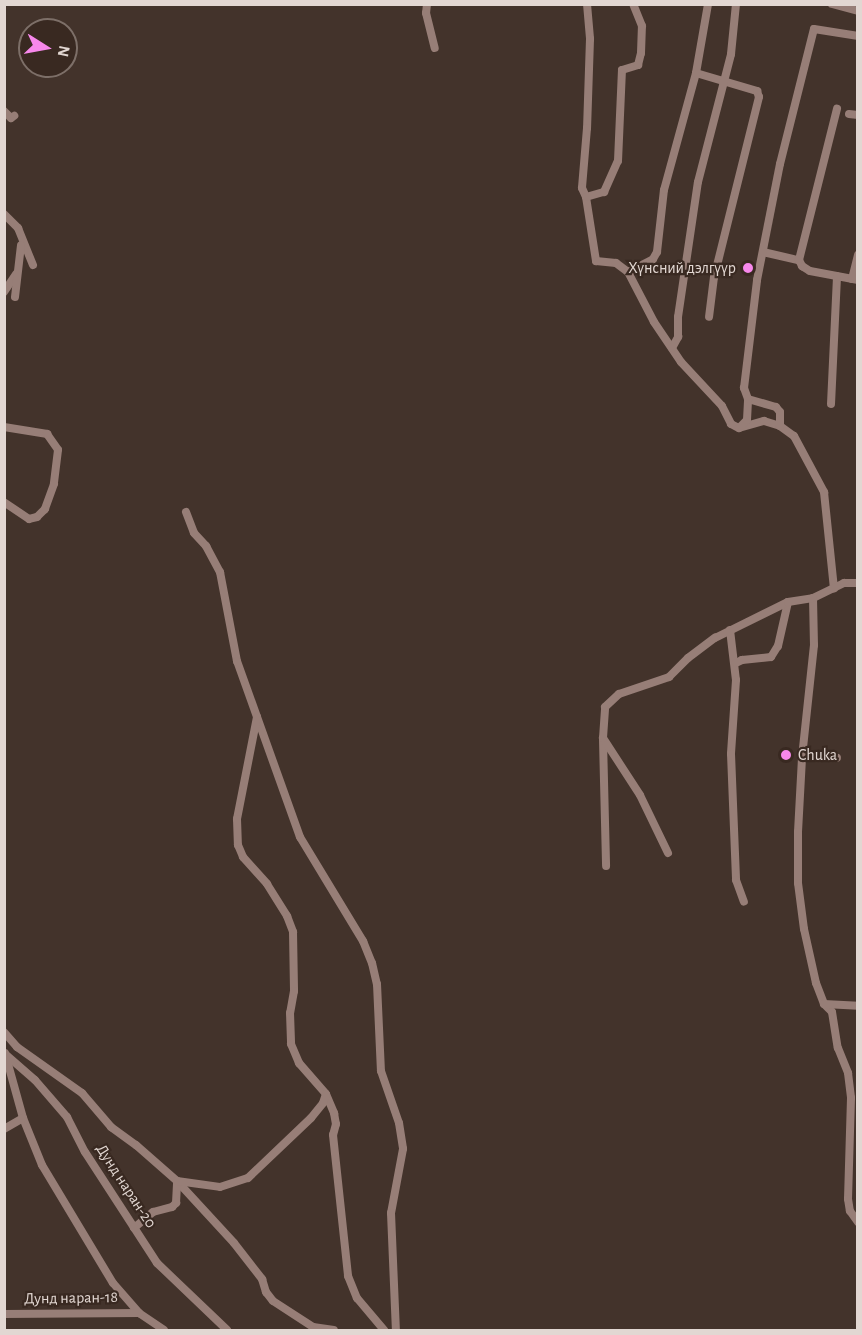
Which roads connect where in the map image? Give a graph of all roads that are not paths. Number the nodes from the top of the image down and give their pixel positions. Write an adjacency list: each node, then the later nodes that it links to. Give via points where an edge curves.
1 (427, 4): 9 (street)
2 (587, 4): 15 (street, via 588,128 582,188)
3 (633, 4): 15 (street, via 642,27 641,53 638,65 622,70 618,162 604,192)
4 (708, 4): 10 (street)
5 (736, 4): 11 (street, via 731,54)
6 (832, 4): 7 (street)
7 (858, 11)
8 (858, 36): 18 (street, via 814,29 780,164)
9 (435, 48)
10 (696, 73): 11 (street); 23 (street, via 664,190 657,252 653,259)
11 (723, 80): 28 (street, via 757,91 759,97 714,277); 29 (street, via 698,182 678,337)
12 (837, 109): 20 (street)
13 (4, 111): 14 (street, via 10,118)
14 (14, 116)
15 (586, 197): 23 (street, via 596,261 616,263)
16 (4, 214): 17 (street, via 18,228)
17 (21, 241): 21 (street); 22 (street)
18 (763, 252): 20 (street); 30 (street, via 744,388)
19 (858, 255): 25 (street)
20 (799, 260): 24 (street, via 810,271)
21 (33, 265)
22 (19, 268): 26 (street); 27 (street)
23 (628, 272): 29 (street)
24 (837, 276): 25 (street); 31 (street)
25 (855, 280)
26 (4, 292)
27 (15, 297)
28 (709, 317)
29 (672, 348): 34 (street, via 722,406 731,424)
30 (748, 399): 32 (street, via 776,407); 34 (street, via 747,420)
31 (831, 404)
32 (780, 426): 34 (street, via 764,421); 38 (street, via 794,436 824,492)
33 (4, 427): 35 (street, via 47,434 58,450 54,483 45,509 37,517 28,519)
34 (739, 428)
35 (4, 502)
36 (186, 512): 43 (street, via 194,533 220,572 237,661)
37 (858, 583): 38 (street)
38 (834, 588): 39 (street)
39 (813, 598): 40 (street); 46 (street, via 814,645)
40 (788, 602): 41 (street); 42 (street, via 778,646 771,657)
41 (730, 630): 42 (street); 45 (street, via 688,658 669,677 612,698 605,707)
42 (736, 663): 50 (street, via 731,754 736,880)
43 (257, 714): 55 (street, via 237,819 238,845 243,857 267,884 293,932 291,1044 299,1064); 68 (street, via 300,837 363,941 377,984 381,1071 404,1149 391,1213)
44 (602, 719): 45 (street)
45 (603, 738): 48 (street, via 640,795); 49 (street)
46 (802, 756): 47 (street); 51 (street, via 798,883 804,929)
47 (837, 758)
48 (668, 853)
49 (606, 866)
50 (744, 902)
51 (824, 1005): 52 (street); 59 (street, via 832,1012 838,1048 848,1073 848,1199)
52 (858, 1006)
53 (4, 1032): 58 (street, Дунд наран-20, via 17,1047 82,1093 111,1127)
54 (5, 1054): 56 (street, Дунд наран-20); 60 (street, Дунд наран-20, via 35,1080 67,1117)
55 (326, 1094): 58 (street, via 324,1103 311,1118 242,1182 220,1187); 67 (street, via 336,1124 333,1135 348,1276 357,1298)
56 (23, 1118): 57 (street); 61 (street, Дунд наран-20, via 42,1165 64,1204 113,1283)
57 (4, 1129)
58 (177, 1181): 60 (street, via 176,1203 153,1212); 63 (street, Дунд наран-20, via 234,1243 262,1279 273,1301)
59 (858, 1222)
60 (134, 1228): 65 (street, Дунд наран-20, via 157,1263)
61 (139, 1312): 62 (street, Дунд наран-18); 64 (street, Дунд наран-20)
62 (4, 1314)
63 (309, 1327): 66 (street, Дунд наран-20)
64 (164, 1330)
65 (227, 1330)
66 (334, 1330)
67 (384, 1330)
68 (396, 1330)

